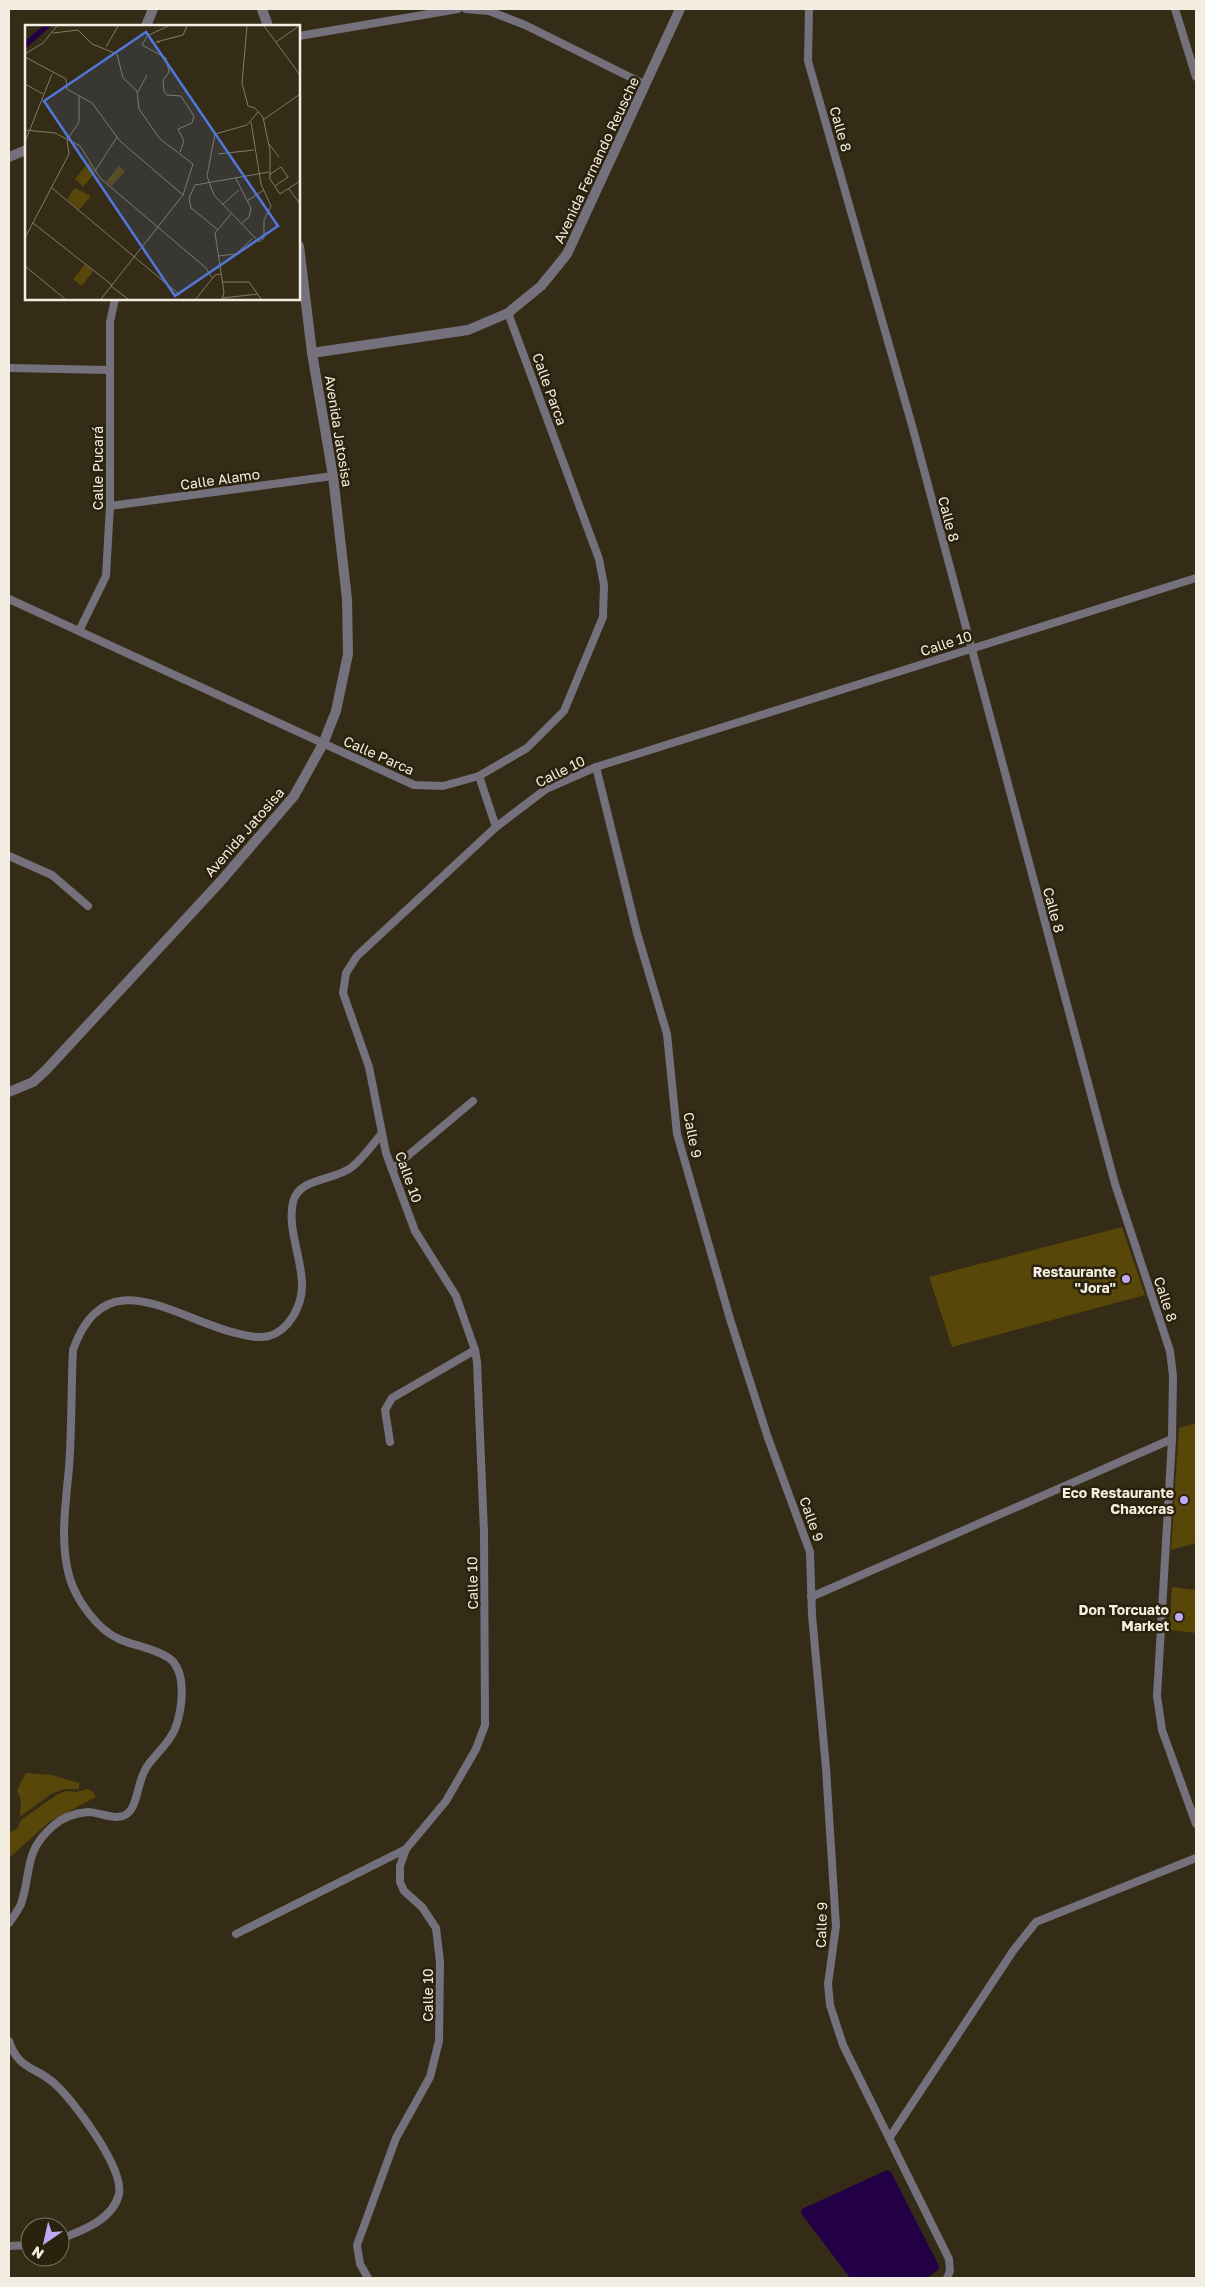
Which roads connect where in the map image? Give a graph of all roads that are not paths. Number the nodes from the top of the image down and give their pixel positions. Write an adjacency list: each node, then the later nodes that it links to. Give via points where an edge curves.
1 (153, 9): 8 (street)
2 (262, 9): 9 (street)
3 (458, 9): 10 (street)
4 (466, 9): 12 (street, via 490,11 525,25)
5 (680, 9): 12 (street, Avenida Fernando Reusche)
6 (809, 9): 26 (street, Calle 8, via 808,61 913,429)
7 (1175, 9): 11 (street)
8 (146, 25)
9 (268, 25)
10 (300, 36)
11 (1196, 77)
12 (646, 85): 17 (street, Avenida Fernando Reusche, via 567,254 541,286)
13 (25, 150): 14 (street)
14 (9, 157)
15 (300, 254): 18 (street, Avenida Jatosisa)
16 (115, 300): 20 (street, Calle Pucará, via 110,322)
17 (508, 313): 18 (street, Avenida Fernando Reusche, via 468,330); 29 (street, Calle Parca, via 599,559 604,584 603,617 564,711 528,748)
18 (312, 353): 21 (street, Avenida Jatosisa)
19 (9, 368): 20 (street)
20 (109, 370): 22 (street, Calle Pucará)
21 (333, 476): 22 (street, Calle Alamo); 27 (street, Avenida Jatosisa, via 346,599 348,654 336,711)
22 (110, 506): 25 (street, Calle Pucará, via 106,576)
23 (1196, 578): 26 (street, Calle 10)
24 (9, 599): 25 (street, Calle Parca)
25 (79, 631): 27 (street, Calle Parca)
26 (970, 648): 28 (street, Calle 10); 38 (street, Calle 8, via 1115,1184 1170,1351)
27 (323, 744): 29 (street, Calle Parca, via 421,786 443,786); 33 (street, Avenida Jatosisa, via 294,796 221,881 46,1070 33,1082)
28 (596, 767): 30 (street, Calle 10, via 546,788); 40 (street, Calle 9, via 637,933 667,1034 677,1134 730,1319 768,1438 806,1539 812,1569)
29 (480, 776): 30 (street)
30 (496, 827): 35 (street, Calle 10, via 358,956 346,973 343,993 369,1067)
31 (9, 856): 32 (street, via 52,875)
32 (88, 906)
33 (9, 1092)
34 (473, 1101): 36 (street)
35 (382, 1133): 36 (street, Calle 10); 44 (street, via 352,1167 308,1184 294,1197 292,1221 302,1285 296,1311 290,1322 279,1331 270,1336 252,1337 208,1325 152,1302 127,1299 103,1306 92,1314 79,1334 73,1350 69,1466 63,1526 70,1579 92,1618 103,1630 169,1658 175,1665 182,1692 180,1711 171,1736 139,1780 130,1812 120,1817 77,1813 53,1826 41,1839 28,1863 20,1906)
36 (392, 1170): 37 (street, Calle 10, via 415,1231 456,1296)
37 (475, 1350): 39 (street, via 392,1398 385,1410); 42 (street, Calle 10, via 484,1532 485,1726 476,1749 446,1801)
38 (1172, 1439): 40 (street); 41 (street, Calle 8, via 1157,1696 1162,1730)
39 (390, 1442)
40 (811, 1597): 47 (street, Calle 9, via 836,1926 828,1984 830,2005 843,2045)
41 (1196, 1824)
42 (406, 1849): 45 (street); 49 (street, Calle 10, via 400,1866 400,1882 436,1928 440,1962 439,2041 430,2077 396,2138 357,2245 360,2264)
43 (1196, 1858): 47 (street, via 1034,1923)
44 (9, 1923)
45 (236, 1934)
46 (9, 2041): 48 (street, via 16,2058 23,2065 53,2081 64,2092 108,2152 119,2194 102,2218)
47 (890, 2138): 50 (street, Calle 9, via 949,2259)
48 (70, 2235)
49 (368, 2278)
50 (947, 2278)

